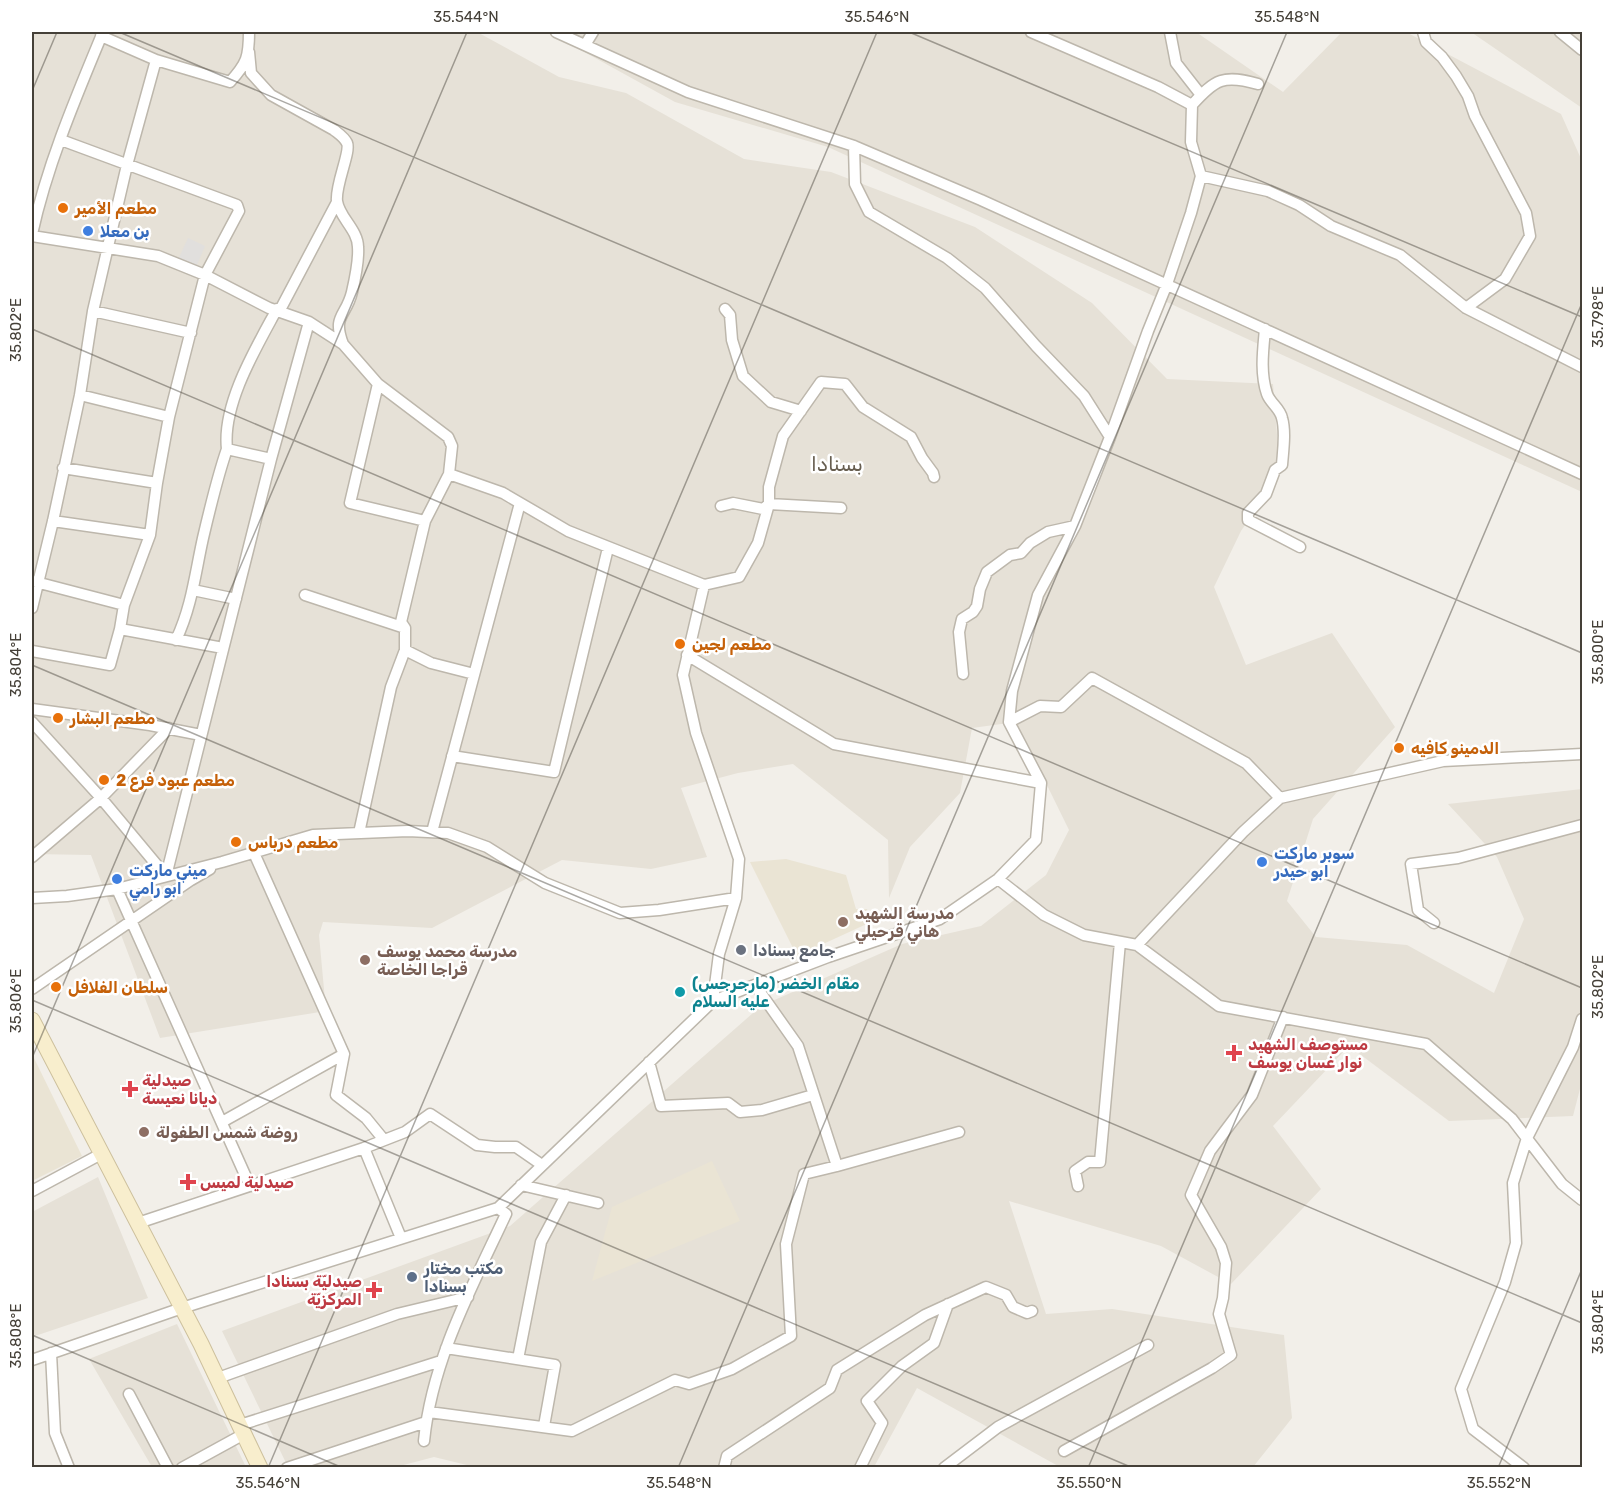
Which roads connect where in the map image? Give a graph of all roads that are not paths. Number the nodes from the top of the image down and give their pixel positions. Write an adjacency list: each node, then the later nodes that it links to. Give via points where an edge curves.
1 (249, 32): 11 (street)
2 (556, 32): 9 (street)
3 (593, 32): 9 (street)
4 (1031, 32): 15 (street)
5 (1170, 32): 14 (street, via 1176,63)
6 (1423, 32): 25 (street, via 1426,42 1442,57 1468,96 1526,213 1530,236 1506,279)
7 (1560, 32): 10 (street)
8 (102, 34): 12 (street); 16 (street)
9 (585, 45): 17 (street, via 688,92)
10 (1582, 50)
11 (249, 52): 12 (street, via 242,69 230,82); 20 (street, via 251,73 271,95 334,130 348,144)
12 (156, 60): 18 (street)
13 (1258, 84): 14 (street, via 1222,79)
14 (1202, 95): 15 (street)
15 (1192, 105): 19 (street, via 1191,142)
16 (61, 140): 18 (street); 21 (street)
17 (854, 146): 24 (street); 38 (street, via 855,184 869,212 947,258 985,288 1084,396)
18 (127, 165): 22 (street); 23 (street, via 237,205 237,217)
19 (1201, 176): 24 (street); 25 (street, via 1268,191 1331,226 1400,255)
20 (337, 202): 27 (street); 32 (street, via 358,245 352,295 337,329)
21 (32, 235): 22 (street)
22 (109, 247): 23 (street, via 158,256); 28 (street)
23 (205, 275): 27 (street); 31 (street)
24 (1167, 284): 30 (street); 38 (street)
25 (1466, 308): 33 (street)
26 (725, 309): 36 (street, via 730,315 732,340 743,376 771,402)
27 (278, 310): 29 (street); 39 (street, via 238,385 226,435)
28 (93, 311): 31 (street); 35 (street)
29 (309, 322): 32 (street); 40 (street)
30 (1265, 329): 43 (street); 54 (street, via 1262,373 1268,397 1282,418 1282,465 1275,470 1266,494 1248,513 1248,520)
31 (191, 333): 37 (street)
32 (343, 344): 34 (street)
33 (1582, 367)
34 (378, 384): 42 (street, via 448,437 452,446); 51 (street, via 350,503)
35 (80, 395): 37 (street); 41 (street)
36 (801, 411): 44 (street, via 821,382 845,384 863,407 911,437); 47 (street, via 783,436 769,487)
37 (169, 417): 45 (street)
38 (1110, 437): 52 (street)
39 (227, 449): 40 (street); 58 (street)
40 (271, 459): 60 (street)
41 (63, 468): 45 (street); 50 (street)
42 (449, 474): 46 (street); 51 (street)
43 (1582, 474)
44 (934, 477)
45 (157, 483): 53 (street)
46 (520, 503): 55 (street, via 568,531); 70 (street)
47 (769, 504): 48 (street, via 763,509 733,503); 49 (street); 57 (street, via 758,543 739,578)
48 (721, 506)
49 (841, 508)
50 (53, 521): 53 (street); 56 (street)
51 (425, 521): 63 (street, via 401,622)
52 (1075, 526): 71 (street, via 1048,532 1022,553 1010,555 987,572 977,606 962,619 958,632); 74 (street, via 1038,596 1012,691)
53 (150, 535): 61 (street)
54 (1300, 547)
55 (608, 548): 57 (street); 78 (street, via 554,772)
56 (34, 582): 61 (street); 62 (street)
57 (704, 585): 69 (street)
58 (193, 590): 60 (street); 65 (street)
59 (305, 595): 63 (street)
60 (236, 599): 66 (street)
61 (124, 605): 64 (street)
62 (32, 608)
63 (405, 628): 67 (street)
64 (120, 630): 65 (street); 68 (street, via 110,665)
65 (176, 640): 66 (street)
66 (223, 648): 76 (street)
67 (405, 650): 70 (street, via 431,663); 84 (street, via 391,687)
68 (32, 651)
69 (687, 656): 79 (street, via 834,744); 92 (street, via 682,675 696,733 739,859)
70 (474, 674): 78 (street)
71 (963, 674)
72 (32, 709): 75 (street)
73 (32, 722): 80 (street)
74 (1009, 722): 79 (street); 81 (street, via 1040,706 1061,707 1092,678 1245,764)
75 (169, 728): 76 (street); 80 (street)
76 (201, 735): 88 (street)
77 (1582, 754): 81 (street, via 1443,761)
78 (453, 756): 83 (street)
79 (1041, 783): 89 (street, via 1036,840)
80 (101, 798): 86 (street); 88 (street)
81 (1280, 798): 96 (street)
82 (1582, 825): 94 (street, via 1458,858 1411,864 1418,910)
83 (432, 832): 84 (street); 92 (street, via 487,846 544,882 620,913)
84 (359, 833): 85 (street, via 313,836)
85 (255, 853): 87 (street); 103 (street)
86 (32, 857)
87 (222, 862): 88 (street); 93 (street)
88 (165, 876): 90 (street)
89 (999, 879): 95 (street, via 1044,915 1084,935); 97 (street, via 940,919)
90 (117, 889): 91 (street); 93 (street)
91 (32, 898)
92 (736, 898): 99 (street, via 719,954)
93 (131, 920): 98 (street); 106 (street)
94 (1434, 923)
95 (1120, 942): 96 (street); 116 (street, via 1100,1162 1088,1162 1075,1171)
96 (1137, 945): 100 (street, via 1219,1006)
97 (755, 985): 99 (street); 105 (street, via 798,1046)
98 (32, 989)
99 (713, 1001): 104 (street)
100 (1282, 1017): 108 (street, via 1426,1044 1512,1119); 140 (street, via 1252,1095 1210,1151 1191,1195 1226,1263 1219,1314 1231,1355)
101 (1582, 1019): 108 (street, via 1573,1047)
102 (32, 1020): 111 (street)
103 (344, 1054): 106 (street); 109 (street, via 336,1095 366,1118)
104 (650, 1062): 105 (street, via 661,1106 728,1103 740,1112 762,1110); 112 (street)
105 (813, 1095): 113 (street)
106 (222, 1122): 115 (street)
107 (960, 1132): 113 (street)
108 (1527, 1138): 119 (street, via 1562,1184); 149 (street, via 1513,1183 1516,1243 1505,1282 1461,1389 1473,1429)
109 (384, 1140): 110 (street); 112 (street, via 405,1132 430,1114 477,1144 516,1147)
110 (364, 1148): 115 (street); 123 (street)
111 (102, 1154): 117 (street); 122 (street)
112 (542, 1165): 114 (street)
113 (837, 1166): 137 (street, via 804,1174 786,1244 791,1336 732,1369 689,1384 675,1380 572,1431)
114 (522, 1185): 118 (street); 121 (street)
115 (250, 1186): 122 (street)
116 (1078, 1186)
117 (32, 1191)
118 (566, 1195): 120 (street); 131 (street, via 541,1242)
119 (1582, 1200)
120 (598, 1203)
121 (498, 1208): 123 (street); 124 (street, via 506,1214)
122 (138, 1223): 126 (street)
123 (401, 1238): 126 (street)
124 (468, 1297): 129 (street); 134 (street, via 397,1314)
125 (948, 1304): 127 (street, via 986,1287 1006,1295 1013,1307); 146 (street, via 925,1314 837,1370 830,1388 727,1456); 147 (street, via 934,1344 902,1366 867,1401 882,1423)
126 (182, 1308): 130 (street); 134 (street)
127 (1032, 1311)
128 (1148, 1345): 148 (street, via 998,1427)
129 (446, 1348): 131 (street); 133 (street)
130 (51, 1353): 132 (street); 141 (street, via 55,1432)
131 (518, 1359): 137 (street, via 555,1365)
132 (32, 1360)
133 (441, 1361): 136 (street); 138 (street)
134 (218, 1378): 138 (street)
135 (129, 1394): 142 (street)
136 (427, 1417): 137 (street); 139 (street); 145 (street)
137 (544, 1426)
138 (242, 1430): 143 (street); 144 (street)
139 (424, 1441)
140 (1064, 1451)
141 (69, 1467)
142 (168, 1467)
143 (182, 1467)
144 (260, 1467)
145 (287, 1467)
146 (724, 1467)
147 (860, 1467)
148 (944, 1467)
149 (1524, 1467)

